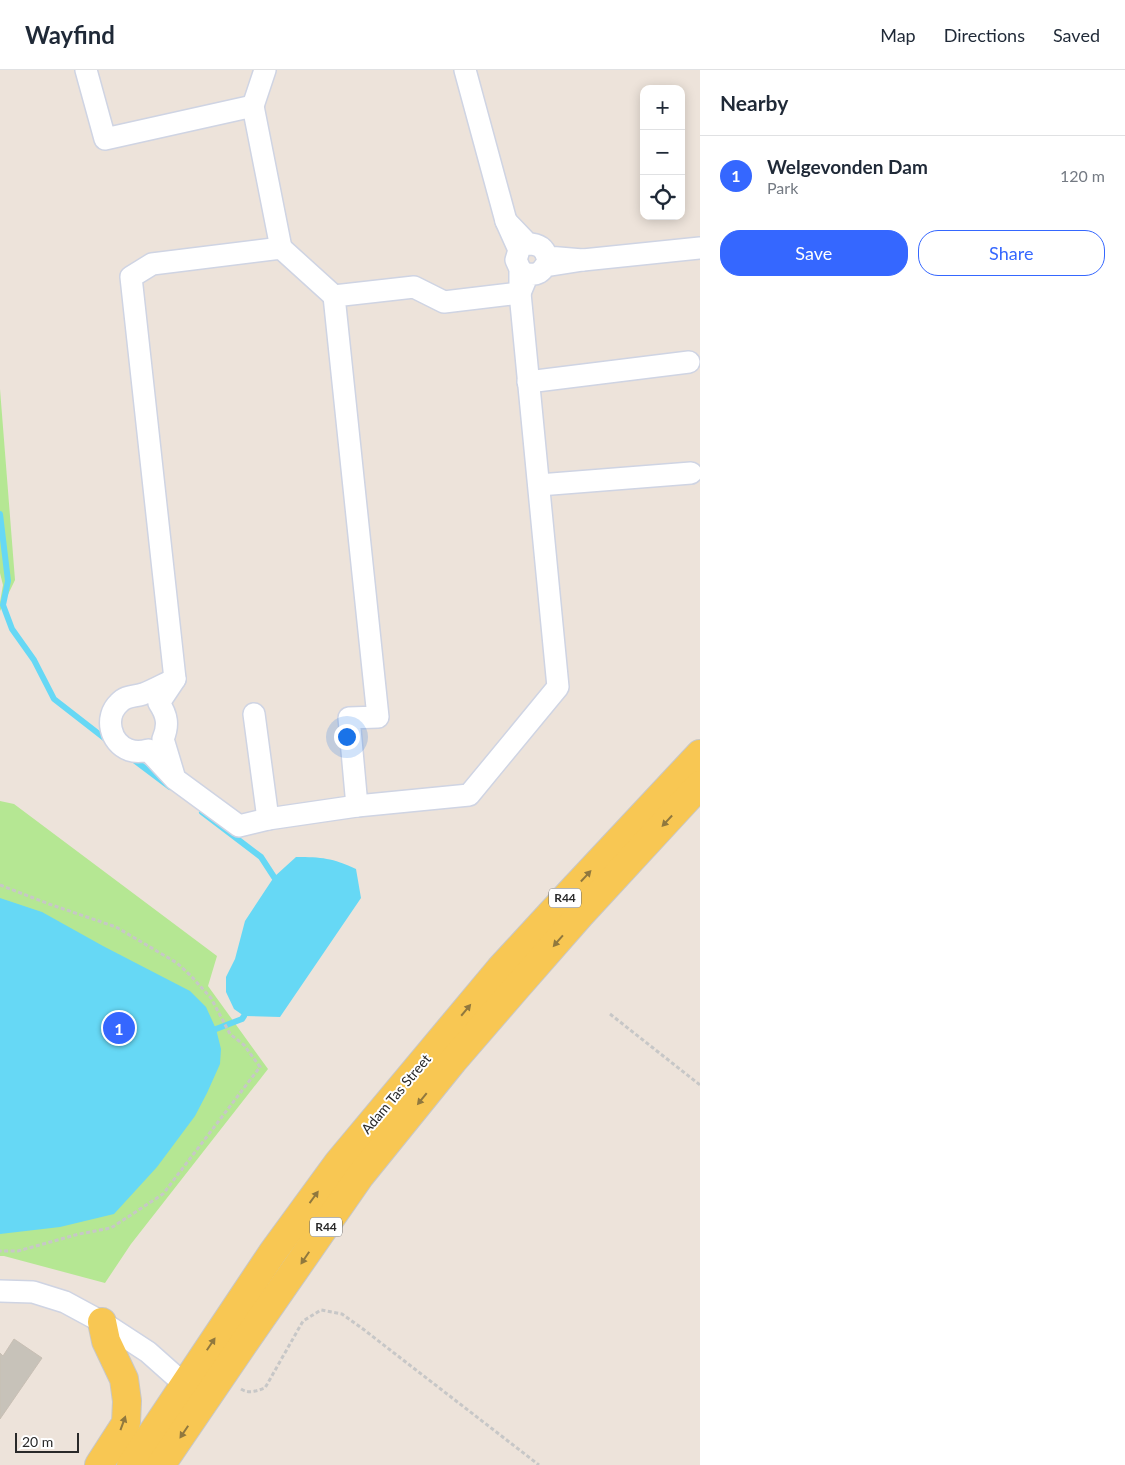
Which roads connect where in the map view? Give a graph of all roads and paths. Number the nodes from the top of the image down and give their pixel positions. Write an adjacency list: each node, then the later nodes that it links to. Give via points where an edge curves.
1 (86, 70): 4 (street, via 105,139)
2 (265, 70): 4 (street)
3 (465, 70): 5 (street)
4 (252, 106): 6 (street)
5 (506, 221): 8 (street, via 528,244 542,248 547,257); 9 (street, via 519,250 516,260 520,269)
6 (281, 248): 10 (street); 15 (street, via 152,264 131,276)
7 (700, 248): 8 (street)
8 (583, 260): 9 (street, via 545,266 538,273 528,274)
9 (520, 294): 10 (street, via 444,302 414,287); 12 (street)
10 (334, 296): 20 (street, via 378,717 348,718)
11 (690, 362): 12 (street)
12 (528, 382): 14 (street)
13 (691, 473): 14 (street)
14 (538, 485): 20 (street, via 558,687 469,795)
15 (174, 679): 18 (street, via 159,703 167,720 163,739); 18 (street, via 142,695 124,699 117,704 110,722 111,731 121,746 139,752 148,750)
16 (254, 714): 21 (street)
17 (700, 754): 29 (main road, Adam Tas Street / R44, one-way to 17, via 338,1163 500,969)
18 (175, 779): 21 (street, via 240,826)
19 (700, 785): 28 (main road, Adam Tas Street / R44, one-way to 28, via 580,915 453,1061 360,1176)
20 (357, 806): 21 (street)
21 (268, 819)
22 (0, 885): 25 (path, via 116,927 177,963 210,998 230,1034 244,1045 260,1066 163,1194 111,1228 18,1251)
23 (610, 1014): 24 (path)
24 (700, 1085)
25 (0, 1250)
26 (0, 1291): 27 (street, via 33,1292 65,1302)
27 (102, 1322): 29 (street, via 148,1352); 31 (main road, one-way to 27, via 126,1422 127,1401 124,1379 106,1341)
28 (223, 1374): 30 (main road, Adam Tas Street / R44); 34 (path, via 243,1391 265,1388 303,1321 321,1310 342,1314)
29 (184, 1384): 30 (street); 32 (main road, Adam Tas Street / R44)
30 (206, 1399): 33 (main road, Adam Tas Street / R44, one-way to 33)
31 (99, 1465)
32 (131, 1465)
33 (162, 1465)
34 (539, 1465)

